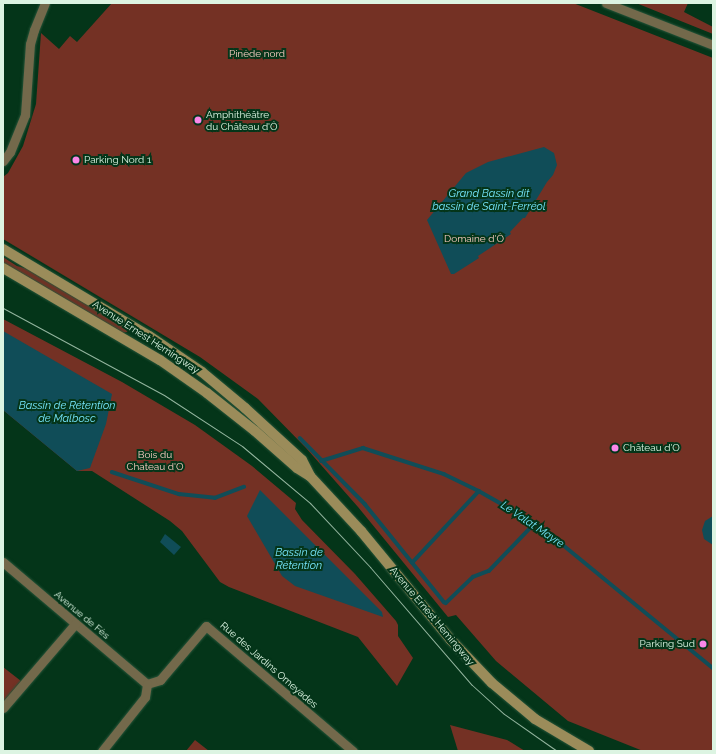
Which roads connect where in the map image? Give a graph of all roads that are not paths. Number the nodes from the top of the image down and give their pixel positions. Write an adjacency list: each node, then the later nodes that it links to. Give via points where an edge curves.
1 (45, 3): 4 (street, via 30,44 25,115 10,152)
2 (606, 3): 3 (street)
3 (713, 44)
4 (3, 161)
5 (3, 249): 7 (main road, Avenue Ernest Hemingway, via 149,336 202,372 302,460)
6 (3, 268): 7 (main road, Avenue Ernest Hemingway, via 160,360 207,393)
7 (310, 476): 14 (main road, Avenue Ernest Hemingway, via 361,530 451,640 492,683 535,719)
8 (3, 562): 9 (street, Avenue de Fès)
9 (75, 624): 10 (street, Avenue de Fès); 11 (street)
10 (147, 684): 12 (street, via 145,697); 13 (street, Rue des Jardins Omeyades, via 160,680 206,626)
11 (3, 708)
12 (102, 751)
13 (353, 751)
14 (590, 751)

